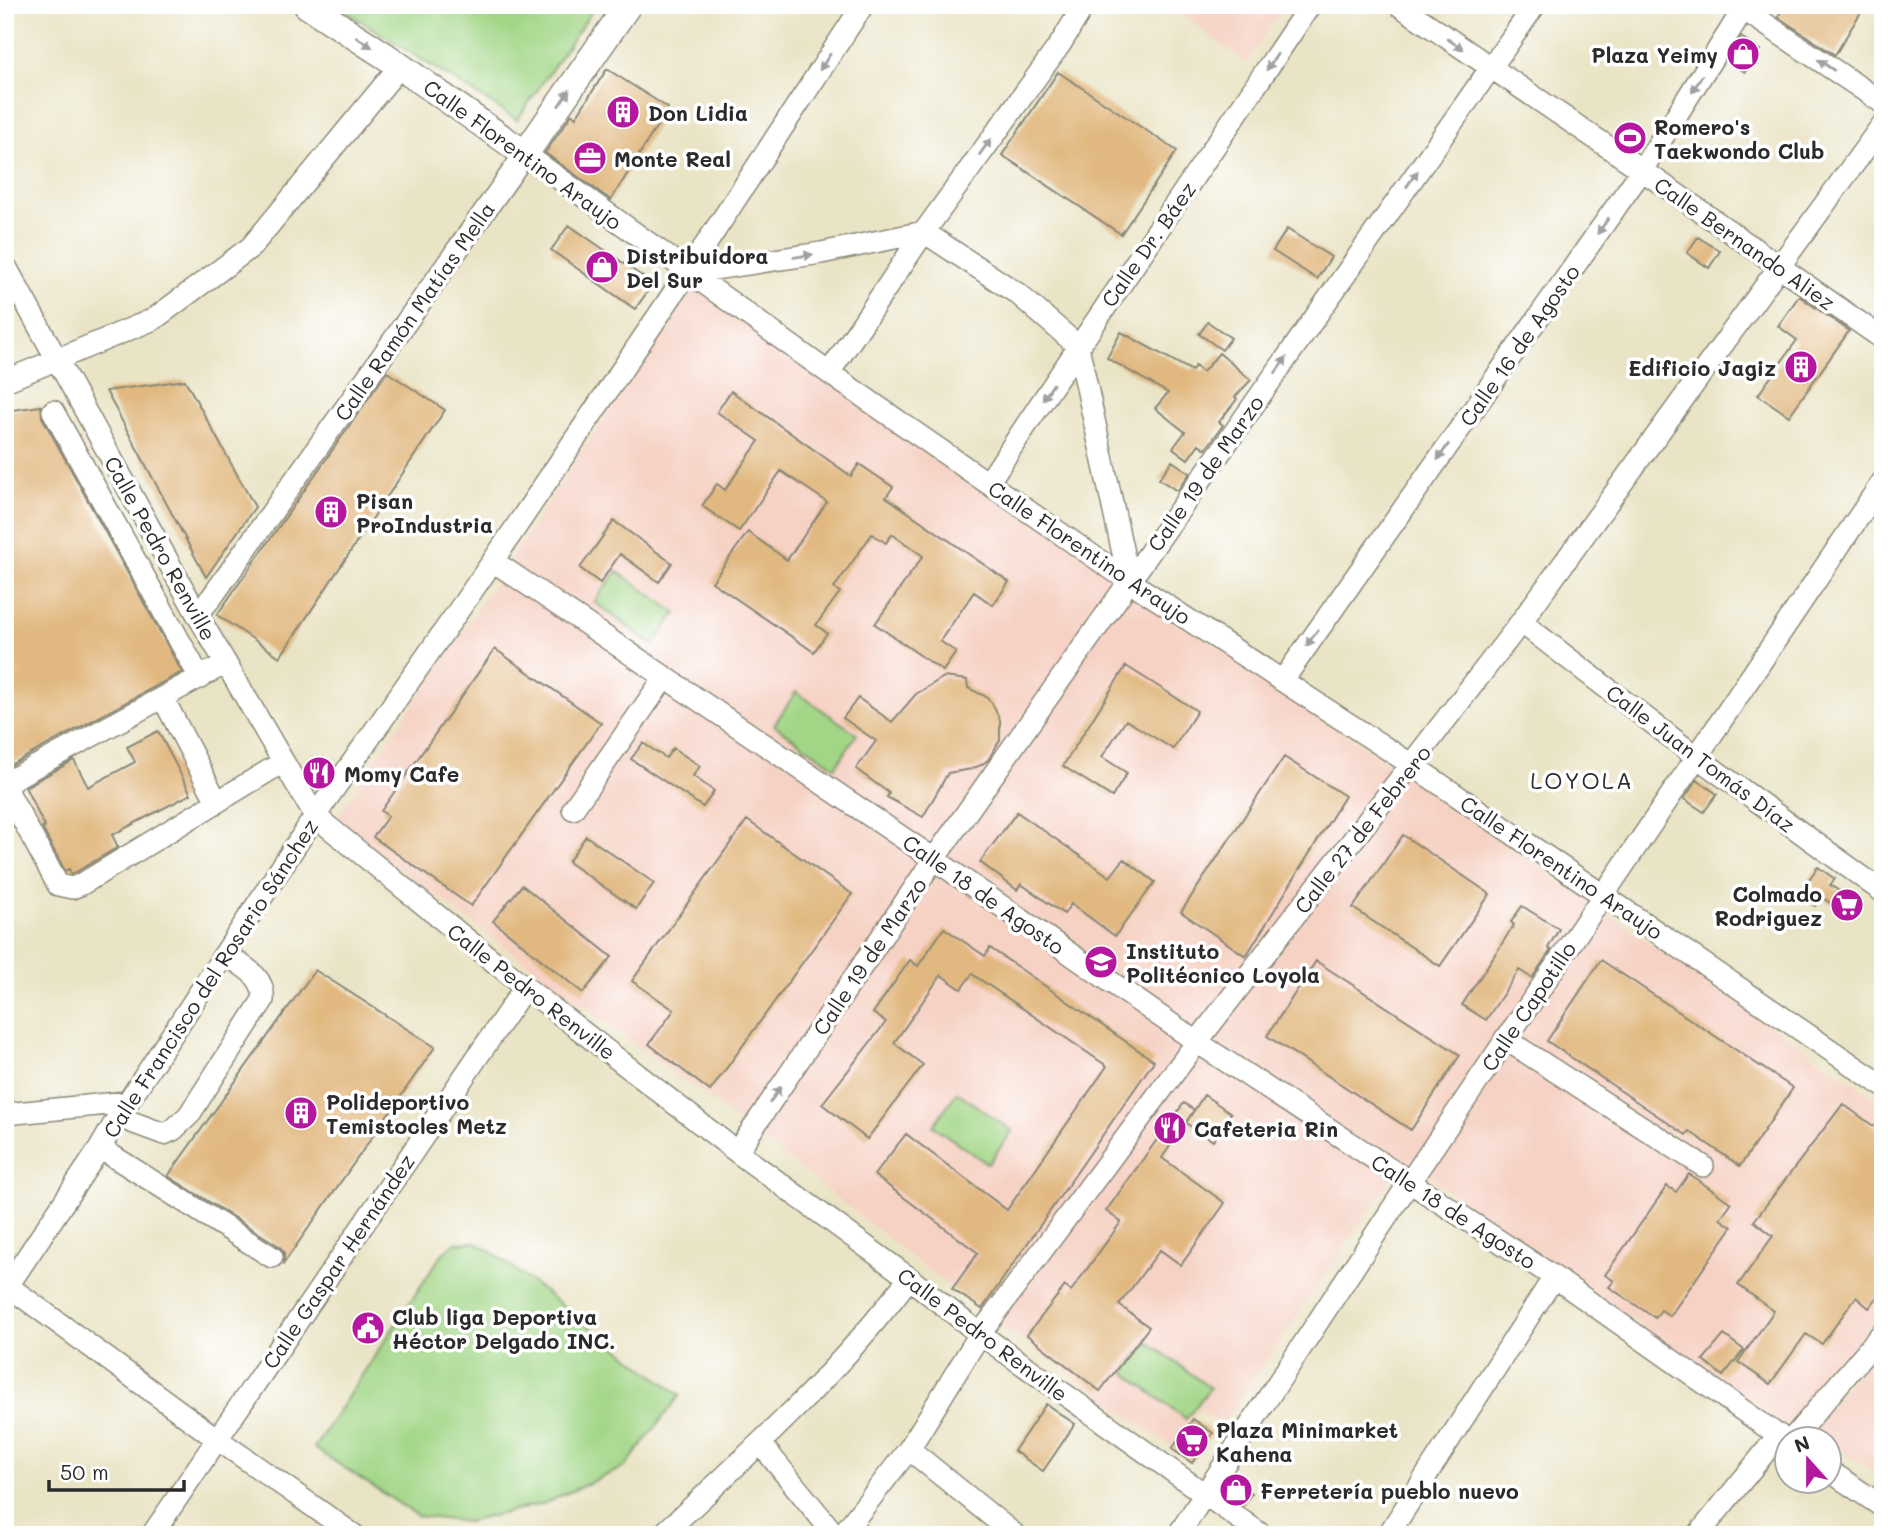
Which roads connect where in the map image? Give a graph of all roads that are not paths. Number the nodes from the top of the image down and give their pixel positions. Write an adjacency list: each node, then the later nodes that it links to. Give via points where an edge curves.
1 (307, 5): 9 (main road, Calle Florentino Araujo, one-way to 9)
2 (628, 5): 13 (main road, Calle Ramón Matías Mella, one-way to 2)
3 (863, 5): 18 (street, Calle Francisco del Rosario Sánchez, one-way to 18)
4 (1084, 5): 15 (street, one-way to 4)
5 (1310, 5): 20 (street, Calle Dr. Báez, one-way to 20)
6 (1399, 5): 10 (street, Calle Bernando Aliez, one-way to 10)
7 (1535, 5): 10 (street, Calle 19 de Marzo)
8 (1742, 7): 11 (street, one-way to 8); 14 (street, Calle 16 de Agosto, one-way to 14)
9 (400, 66): 13 (main road, Calle Florentino Araujo); 21 (street, via 251,247 154,319)
10 (1490, 68): 14 (street, Calle Bernando Aliez); 28 (street, Calle 19 de Marzo, one-way to 10)
11 (1883, 103)
12 (1883, 124): 17 (street, Calle 27 de Febrero)
13 (525, 154): 18 (street, Calle Florentino Araujo); 29 (street, Calle Ramón Matías Mella)
14 (1642, 170): 17 (street, Calle Bernando Aliez); 34 (street, Calle 16 de Agosto, one-way to 34)
15 (924, 232): 18 (street, one-way to 15); 20 (street, via 1018,294); 22 (street)
16 (5, 265): 21 (street, Calle Pedro Renville)
17 (1778, 265): 19 (street, Calle Bernando Aliez); 30 (street, Calle 27 de Febrero)
18 (687, 273): 22 (street, Calle Florentino Araujo); 27 (street, Calle Francisco del Rosario Sánchez)
19 (1883, 339)
20 (1078, 346): 26 (street, Calle Dr. Báez, one-way to 26); 28 (street)
21 (58, 360): 23 (street); 29 (street, Calle Pedro Renville)
22 (829, 373): 26 (street, Calle Florentino Araujo)
23 (5, 381)
24 (53, 411): 33 (street)
25 (1883, 481): 36 (street, Calle Capotillo)
26 (988, 483): 28 (street, Calle Florentino Araujo)
27 (494, 561): 32 (street, Calle 18 de Agosto); 41 (street, Calle Francisco del Rosario Sánchez)
28 (1129, 582): 34 (street, Calle Florentino Araujo); 42 (street, Calle 19 de Marzo)
29 (197, 614): 31 (street, Calle Pedro Renville)
30 (1521, 622): 36 (street, Calle Juan Tomás Díaz); 38 (street, Calle 27 de Febrero)
31 (226, 663): 33 (street); 37 (street, Calle Pedro Renville)
32 (665, 677): 40 (street); 42 (street, Calle 18 de Agosto)
33 (200, 678): 35 (street)
34 (1283, 680): 38 (street, Calle Florentino Araujo)
35 (163, 698): 39 (street); 39 (street, via 18,776 9,785 15,808 58,885 72,887)
36 (1698, 758): 43 (street, Calle Juan Tomás Díaz); 44 (street, Calle Capotillo)
37 (283, 762): 39 (street); 41 (street, Calle Pedro Renville)
38 (1412, 765): 44 (street, Calle Florentino Araujo); 48 (street, Calle 27 de Febrero)
39 (217, 802)
40 (573, 809)
41 (314, 816): 45 (street, Calle Francisco del Rosario Sánchez); 46 (street, Calle Pedro Renville)
42 (934, 859): 48 (street, Calle 18 de Agosto); 53 (street, Calle 19 de Marzo, one-way to 42)
43 (1883, 892)
44 (1602, 894): 47 (street, Calle Capotillo); 49 (street, Calle Florentino Araujo)
45 (225, 954): 50 (street, Calle Francisco del Rosario Sánchez); 50 (street, via 259,979 263,1000 189,1115 164,1134)
46 (525, 987): 53 (street, Calle Pedro Renville); 64 (street, Calle Gaspar Hernández)
47 (1505, 1039): 54 (street); 55 (street, Calle Capotillo)
48 (1198, 1042): 55 (street, Calle 18 de Agosto); 61 (street, Calle 27 de Febrero)
49 (1883, 1086)
50 (123, 1110): 51 (street); 52 (street, Calle Francisco del Rosario Sánchez)
51 (5, 1114)
52 (100, 1148): 56 (street); 59 (street, Calle Francisco del Rosario Sánchez)
53 (737, 1152): 58 (street, Calle Pedro Renville)
54 (1703, 1166)
55 (1409, 1183): 57 (street, Calle 18 de Agosto); 69 (street, Calle Capotillo)
56 (272, 1257)
57 (1554, 1277): 63 (street, Calle 18 de Agosto); 79 (street)
58 (909, 1278): 61 (street, Calle Pedro Renville); 65 (street)
59 (7, 1288): 64 (street)
60 (1883, 1332): 62 (street)
61 (981, 1334): 66 (street, Calle 27 de Febrero); 69 (street, Calle Pedro Renville)
62 (1799, 1424)
63 (1772, 1428)
64 (217, 1439): 71 (street, Calle Gaspar Hernández); 72 (street)
65 (760, 1443): 73 (street); 74 (street)
66 (909, 1449): 75 (street, Calle 27 de Febrero); 76 (street)
67 (1772, 1453): 80 (street)
68 (1842, 1479): 70 (street)
69 (1205, 1495): 77 (street, Calle Capotillo); 78 (street, Calle Pedro Renville)
70 (1883, 1507)
71 (152, 1535)
72 (354, 1535)
73 (662, 1535)
74 (835, 1535)
75 (842, 1535)
76 (1015, 1535)
77 (1178, 1535)
78 (1262, 1535)
79 (1388, 1535)
80 (1698, 1535)

